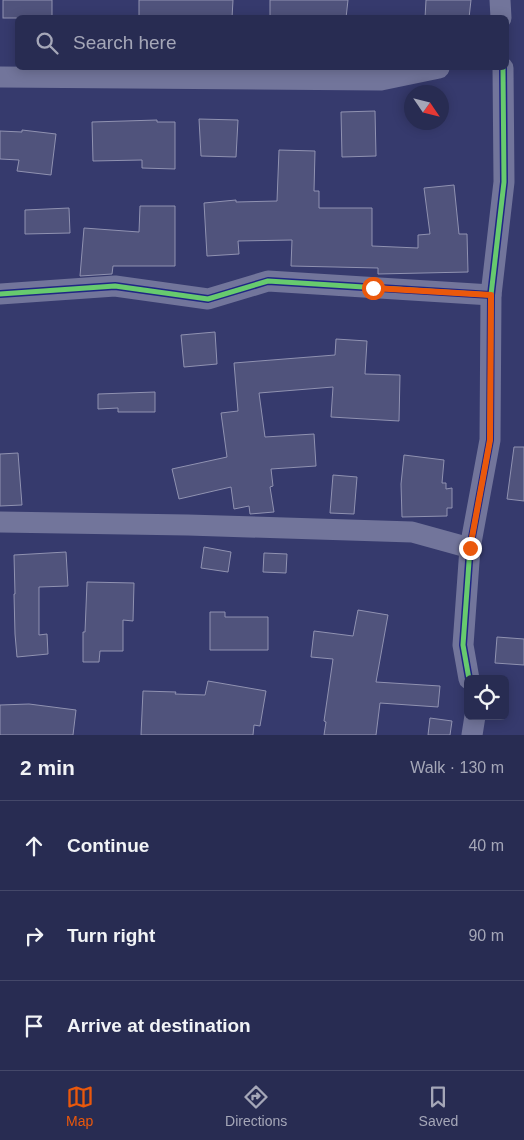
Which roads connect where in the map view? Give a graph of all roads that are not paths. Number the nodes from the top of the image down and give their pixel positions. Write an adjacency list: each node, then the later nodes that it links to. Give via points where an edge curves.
1 (500, 0): 2 (street)
2 (501, 15)
3 (429, 70): 5 (street, via 381,80)
4 (503, 70): 7 (street, via 504,182)
5 (0, 77)
6 (0, 294): 7 (street, via 115,286 208,299 268,281)
7 (491, 295): 9 (street, via 490,440)
8 (0, 522): 9 (street, via 412,532)
9 (470, 548): 10 (street, via 463,645)
10 (468, 675)
11 (474, 720): 12 (street)
12 (472, 735)

